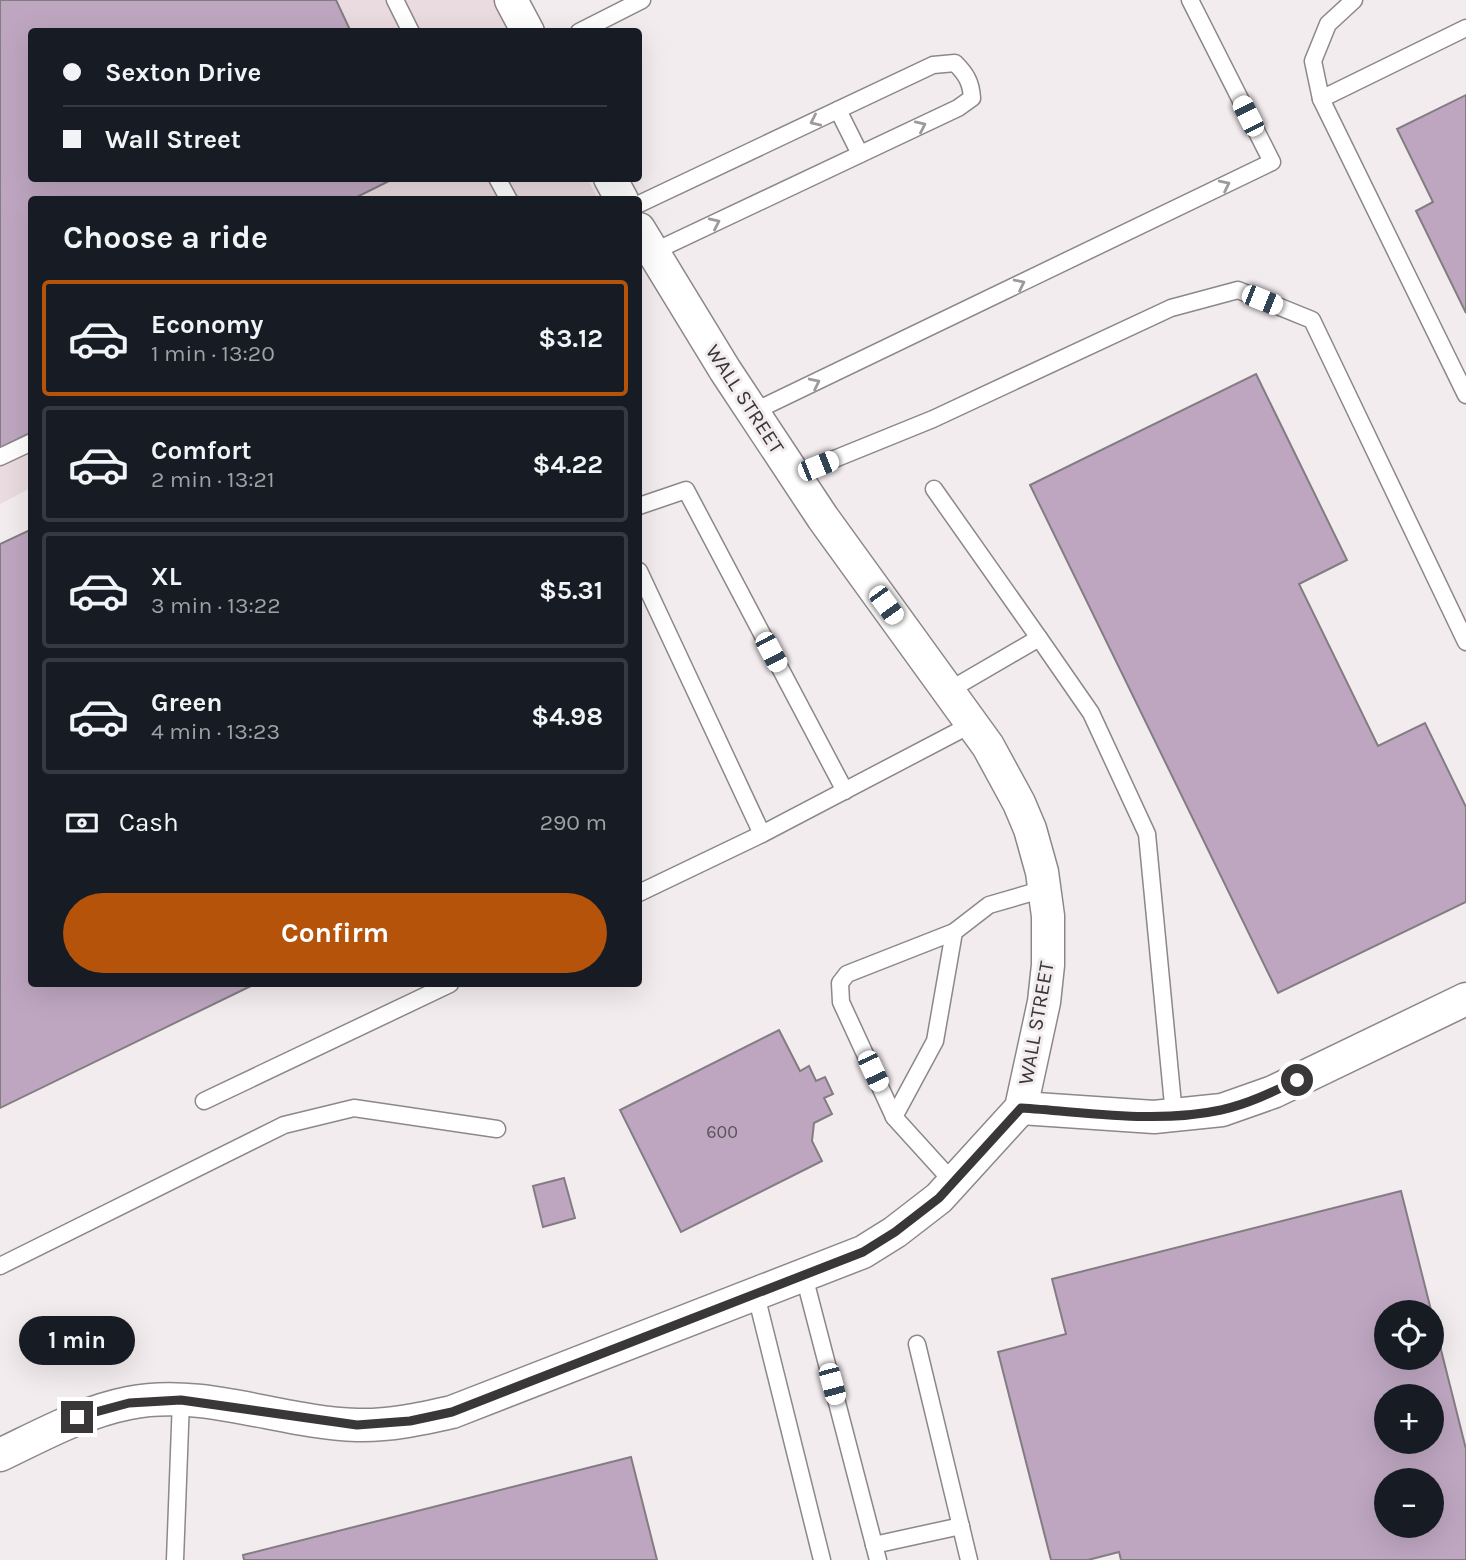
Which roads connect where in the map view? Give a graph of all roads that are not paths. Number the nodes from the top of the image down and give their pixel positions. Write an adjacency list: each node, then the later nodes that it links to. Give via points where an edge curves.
1 (395, 0): 6 (lane)
2 (511, 0): 7 (street)
3 (642, 0): 8 (lane)
4 (1190, 0): 16 (lane, one-way to 4, via 1272,162)
5 (1354, 0): 10 (lane, via 1328,24 1313,61)
6 (409, 28)
7 (526, 28)
8 (587, 28)
9 (1466, 28): 10 (lane)
10 (1321, 99): 15 (lane)
11 (838, 110): 12 (lane); 12 (lane, one-way to 11, via 965,103 972,98 972,86 955,63 933,65); 13 (lane, one-way to 13)
12 (860, 154): 14 (lane, one-way to 12)
13 (642, 203)
14 (646, 241): 16 (street, WALL STREET)
15 (1466, 396)
16 (753, 412): 19 (street, WALL STREET)
17 (28, 444): 18 (lane)
18 (0, 457)
19 (795, 475): 24 (lane, via 933,419 1171,308 1237,290 1312,320); 25 (street, WALL STREET)
20 (934, 489): 23 (lane)
21 (642, 505): 27 (lane, via 686,490)
22 (642, 577): 28 (lane)
23 (1040, 638): 25 (lane); 36 (lane, via 1091,713 1147,834)
24 (1466, 642)
25 (948, 691): 26 (street, WALL STREET)
26 (972, 724): 27 (lane); 29 (street, WALL STREET, via 1020,803)
27 (845, 791): 28 (lane)
28 (762, 834): 30 (lane)
29 (1044, 889): 31 (lane, via 989,905); 35 (street, WALL STREET, via 1048,965)
30 (642, 892)
31 (954, 932): 37 (lane, via 935,1041); 37 (lane, via 847,974 840,983 841,1002)
32 (444, 987): 34 (lane)
33 (1466, 999): 36 (street, via 1248,1102)
34 (204, 1101)
35 (1021, 1108): 36 (street); 39 (street, WALL STREET)
36 (1174, 1115)
37 (894, 1117): 39 (lane)
38 (496, 1129): 40 (lane, via 354,1108 284,1125)
39 (953, 1182): 41 (street, WALL STREET, via 895,1232 846,1260)
40 (0, 1265)
41 (804, 1276): 42 (street, WALL STREET); 47 (lane)
42 (756, 1295): 44 (street, WALL STREET, via 495,1397 410,1421 357,1425); 49 (lane)
43 (917, 1344): 46 (lane)
44 (181, 1400): 45 (street, WALL STREET, via 129,1403 77,1417); 48 (lane)
45 (0, 1455)
46 (961, 1526): 47 (lane); 50 (lane)
47 (876, 1552)
48 (175, 1560)
49 (822, 1560)
50 (969, 1560)

